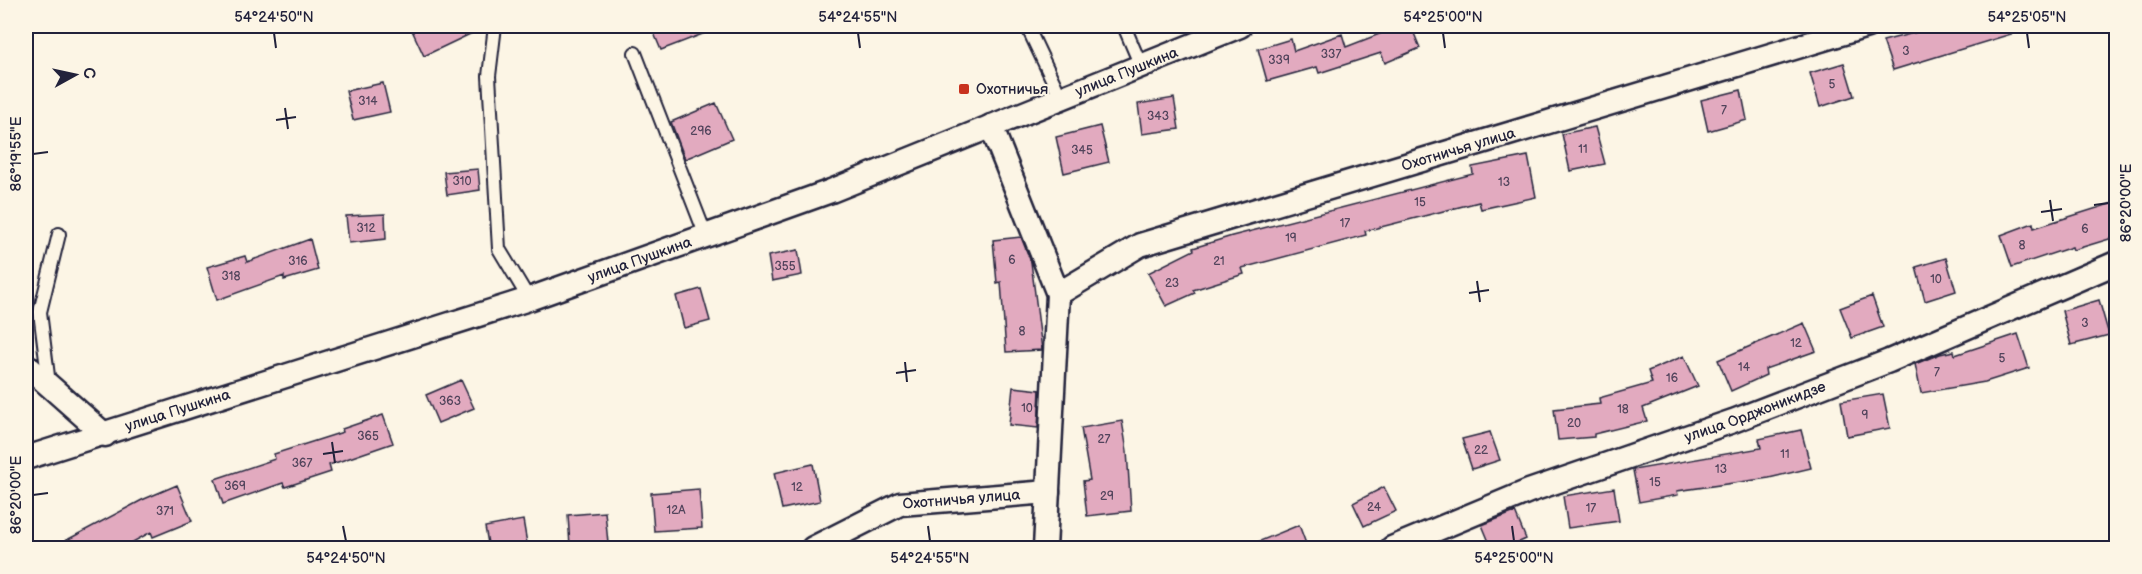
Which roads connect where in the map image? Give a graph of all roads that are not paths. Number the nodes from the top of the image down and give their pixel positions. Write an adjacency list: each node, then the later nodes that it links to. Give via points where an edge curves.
1 (495, 26): 14 (lane, via 489,76 499,249)
2 (1027, 26): 8 (lane)
3 (1124, 26): 7 (lane)
4 (1240, 26): 7 (street, улица Пушкина)
5 (1867, 26): 13 (street, Охотничья улица, via 1140,245)
6 (635, 53): 11 (lane)
7 (1141, 66): 8 (street, улица Пушкина)
8 (1061, 98): 9 (street, улица Пушкина)
9 (991, 126): 11 (street, улица Пушкина, via 831,191); 13 (street)
10 (59, 234): 16 (lane, via 40,312)
11 (706, 236): 14 (street, улица Пушкина)
12 (2116, 263): 22 (street, улица Орджоникидзе, via 1889,361 1733,421 1528,491)
13 (1058, 294): 19 (street)
14 (529, 299): 17 (street, улица Пушкина)
15 (26, 365): 16 (street)
16 (49, 386): 17 (street)
17 (105, 435): 18 (street, улица Пушкина)
18 (26, 458)
19 (1048, 492): 20 (street, Охотничья улица, via 900,504); 21 (street)
20 (813, 549)
21 (1045, 549)
22 (1392, 549)

